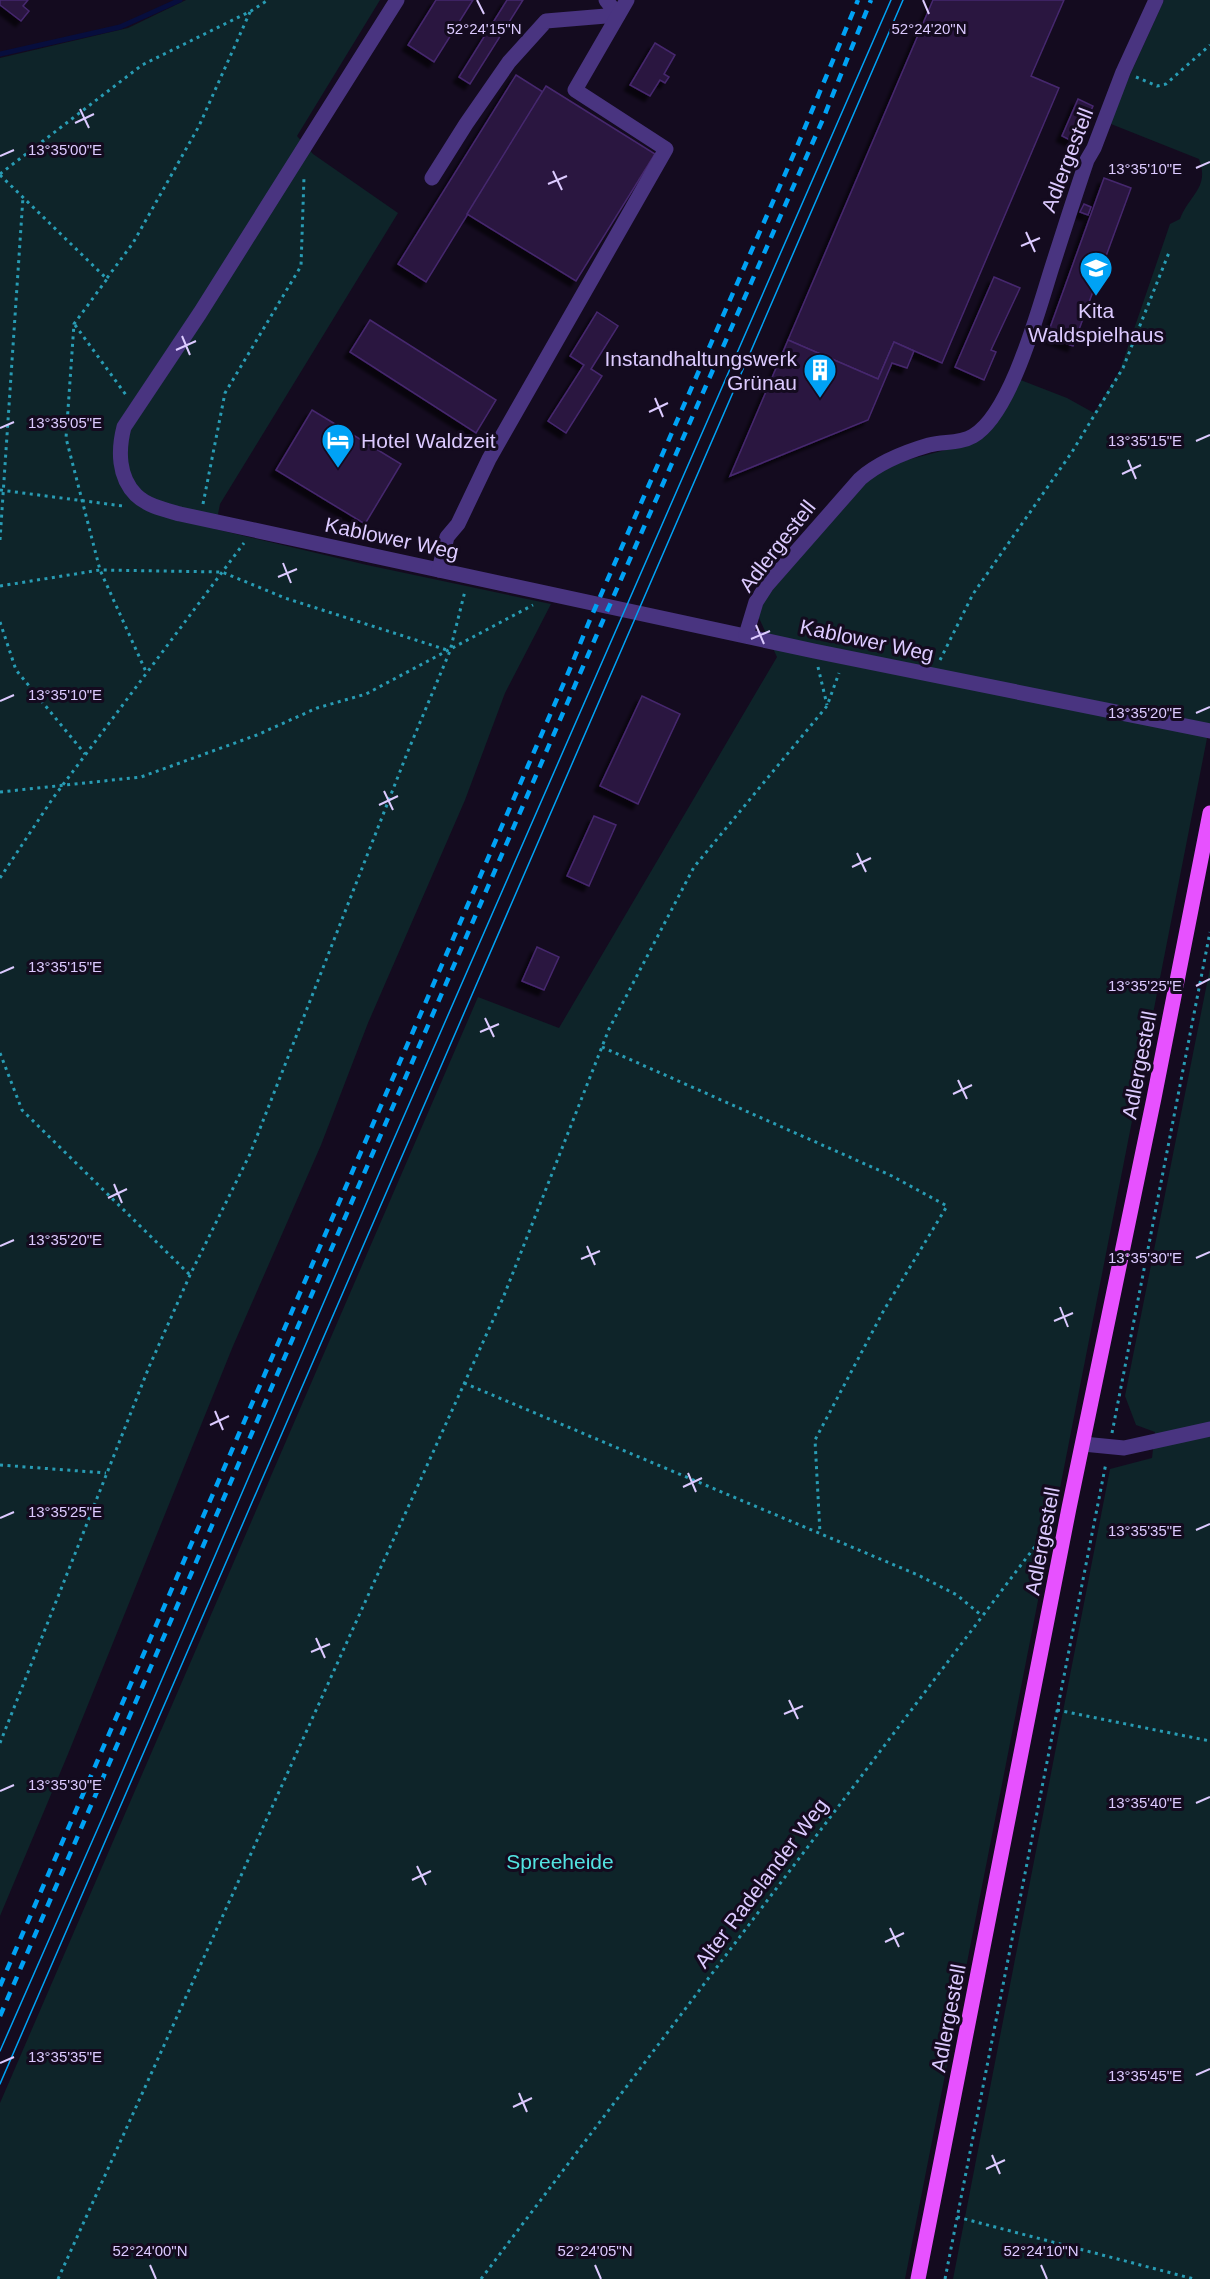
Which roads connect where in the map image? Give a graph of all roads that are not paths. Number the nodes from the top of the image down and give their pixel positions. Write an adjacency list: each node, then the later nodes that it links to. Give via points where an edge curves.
1 (397, 0): 7 (street, Kablower Weg, via 124,427 120,462 136,495 149,504)
2 (606, 0): 5 (street)
3 (627, 0): 5 (street)
4 (1156, 0): 8 (street, Adlergestell, via 1087,160 1024,352 993,416 974,435 961,441 930,444 877,466 860,479 767,585 756,602)
5 (618, 15): 6 (street, via 546,21 509,62); 7 (street, via 575,90 666,149 489,459 458,524 442,532)
6 (432, 178)
7 (439, 570): 8 (street, Kablower Weg)
8 (746, 635): 9 (street, Kablower Weg)
9 (1210, 731)
10 (1210, 813): 12 (main road, Adlergestell)
11 (1210, 1429): 12 (street, via 1124,1448)
12 (1083, 1444): 13 (main road, Adlergestell)
13 (918, 2279)

